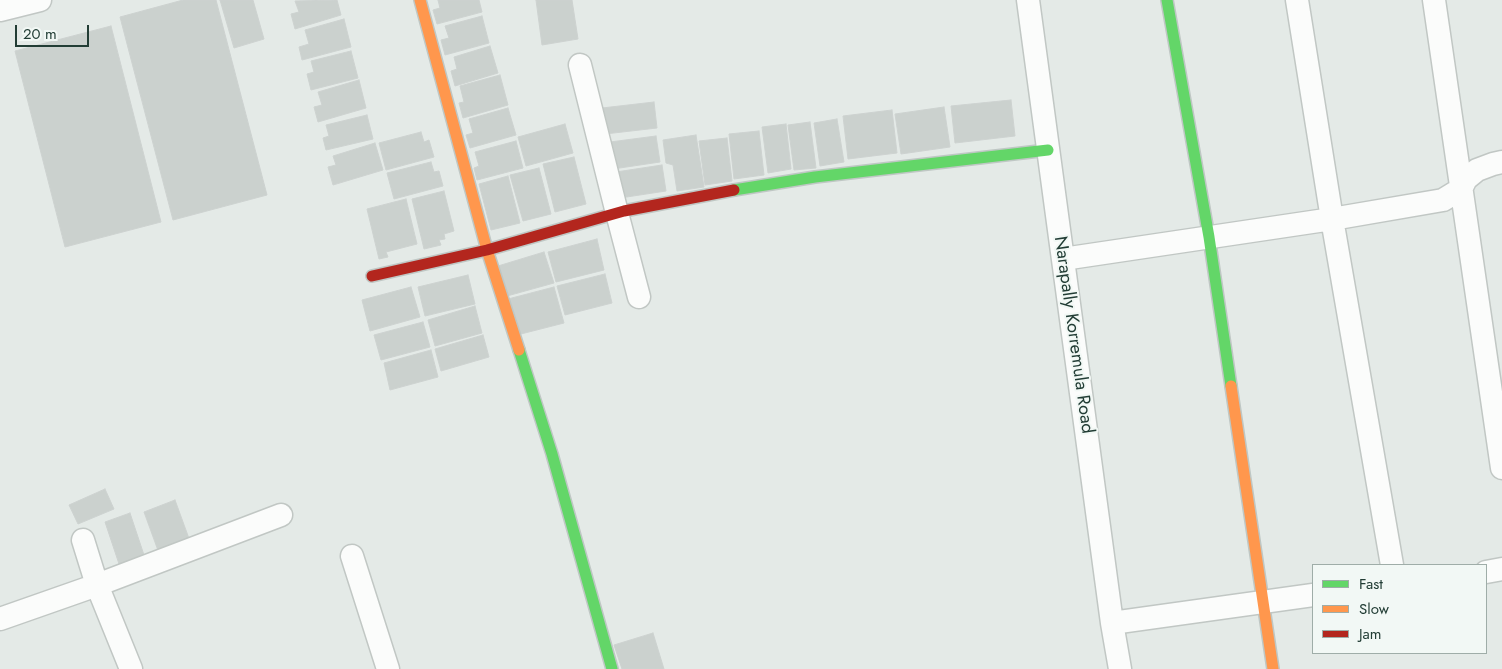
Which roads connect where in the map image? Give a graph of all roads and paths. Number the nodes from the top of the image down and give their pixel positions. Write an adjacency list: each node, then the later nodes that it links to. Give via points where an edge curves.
1 (40, 0): 7 (street)
2 (420, 0): 15 (street)
3 (1028, 0): 9 (street, Narapally Korremula Road)
4 (1167, 0): 14 (street)
5 (1297, 0): 13 (street)
6 (1434, 0): 11 (street)
7 (0, 10)
8 (580, 64): 12 (street)
9 (1048, 150): 12 (street, via 815,177); 16 (street, Narapally Korremula Road)
10 (1502, 162): 11 (street, via 1477,170 1466,179)
11 (1461, 189): 13 (street, via 1443,200); 19 (street)
12 (617, 213): 15 (street); 18 (street)
13 (1332, 219): 14 (street); 23 (street)
14 (1209, 237): 16 (street); 28 (street)
15 (487, 250): 17 (street); 33 (street, via 552,454)
16 (1063, 258): 30 (street, Narapally Korremula Road)
17 (372, 276)
18 (639, 297)
19 (1502, 468)
20 (281, 515): 26 (street)
21 (83, 540): 26 (street)
22 (352, 556): 32 (street)
23 (1392, 564)
24 (1502, 569): 25 (street)
25 (1487, 572)
26 (97, 585): 29 (street); 31 (street)
27 (1312, 595): 28 (street)
28 (1264, 601): 30 (street); 35 (street)
29 (0, 619)
30 (1112, 623): 34 (street, Narapally Korremula Road)
31 (131, 669)
32 (388, 669)
33 (612, 669)
34 (1120, 669)
35 (1273, 669)

